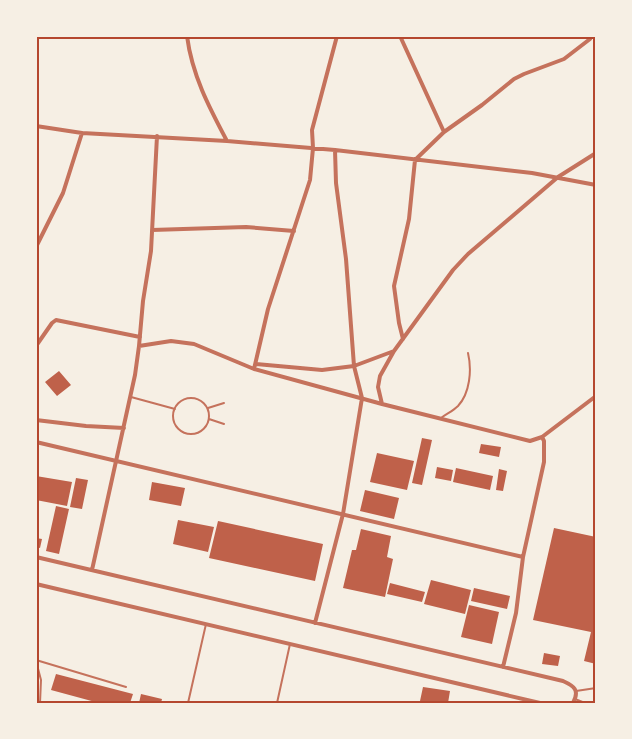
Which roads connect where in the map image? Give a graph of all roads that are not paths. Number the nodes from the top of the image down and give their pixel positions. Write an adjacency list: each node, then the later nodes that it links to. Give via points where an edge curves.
1 (187, 36): 9 (street, via 196,77)
2 (337, 36): 10 (street, via 312,130)
3 (400, 36): 6 (street)
4 (590, 39): 6 (street, via 564,59 514,79)
5 (36, 126): 7 (street)
6 (444, 132): 13 (street)
7 (82, 133): 8 (street); 18 (street, via 63,193)
8 (157, 136): 9 (street); 16 (street)
9 (227, 141): 10 (street)
10 (313, 148): 11 (street); 17 (street, via 310,180)
11 (335, 150): 13 (street); 26 (street)
12 (596, 153): 14 (street)
13 (415, 160): 14 (street); 20 (street, via 409,220 394,286)
14 (558, 177): 15 (street); 20 (street, via 468,254)
15 (596, 185)
16 (152, 230): 17 (street, via 246,227); 19 (street)
17 (294, 231): 25 (street, via 268,309)
18 (36, 247)
19 (140, 338): 21 (street, via 56,320); 22 (street)
20 (403, 340): 23 (street)
21 (36, 346)
22 (139, 346): 25 (street, via 171,341 194,344); 28 (street)
23 (394, 351): 26 (street); 31 (street, via 378,382)
24 (468, 353): 35 (lane, via 465,395 456,408)
25 (255, 366): 26 (street, via 322,370); 29 (street)
26 (354, 366): 29 (street)
27 (596, 396): 39 (street)
28 (130, 397): 33 (lane); 38 (street)
29 (362, 398): 31 (street); 42 (street)
30 (224, 403): 32 (lane)
31 (382, 404): 35 (street)
32 (208, 408): 33 (lane, via 192,398 180,402); 34 (lane)
33 (175, 409): 34 (lane, via 174,422 186,433 199,432)
34 (209, 419): 37 (lane)
35 (439, 419): 39 (street, via 530,440)
36 (36, 420): 38 (street)
37 (224, 424)
38 (124, 428): 41 (street)
39 (542, 436): 44 (street, via 544,462)
40 (36, 442): 41 (street)
41 (116, 461): 42 (street); 45 (street)
42 (343, 514): 44 (street); 47 (street)
43 (36, 557): 45 (street)
44 (523, 557): 51 (street, via 516,613)
45 (92, 570): 47 (street)
46 (36, 584): 48 (street)
47 (315, 623): 51 (street)
48 (206, 624): 49 (street); 57 (lane)
49 (290, 644): 58 (lane); 59 (street)
50 (36, 661): 52 (lane); 56 (lane, via 41,680)
51 (503, 667): 54 (street, via 563,681 574,686)
52 (126, 687)
53 (596, 688): 54 (lane)
54 (576, 691): 55 (street)
55 (574, 702): 60 (lane)
56 (40, 703)
57 (188, 703)
58 (277, 703)
59 (540, 703)
60 (585, 703)

